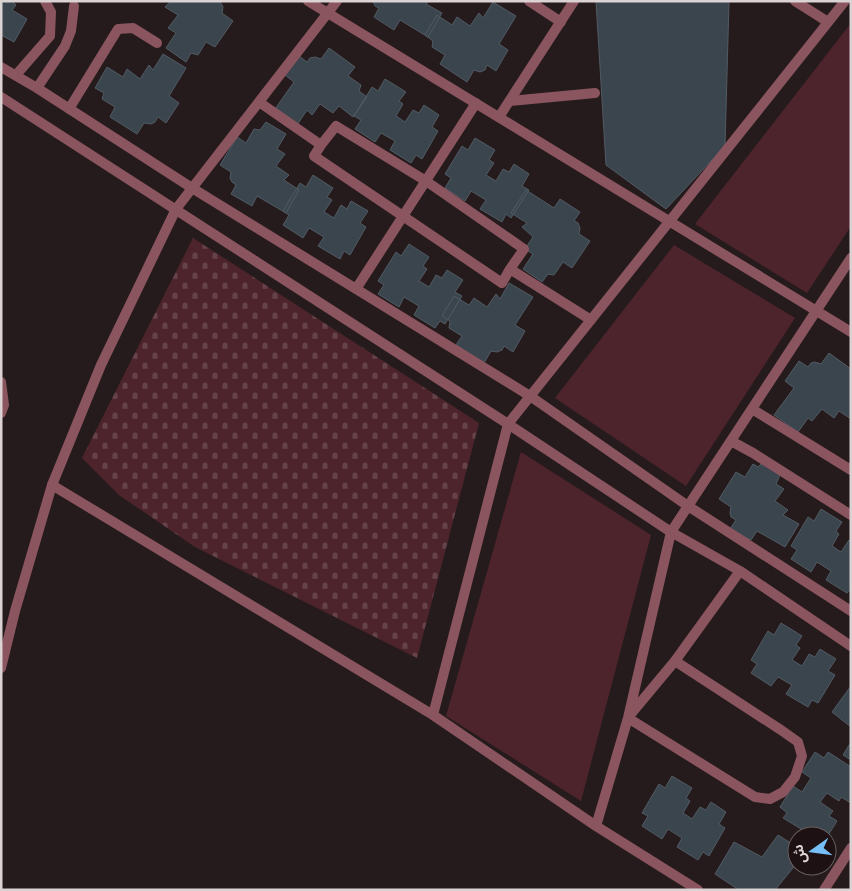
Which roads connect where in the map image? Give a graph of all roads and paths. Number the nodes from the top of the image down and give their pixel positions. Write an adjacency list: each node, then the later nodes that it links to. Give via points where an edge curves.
1 (45, 1): 14 (street, via 51,12 50,36)
2 (308, 1): 9 (street)
3 (337, 1): 9 (street)
4 (529, 1): 10 (street)
5 (574, 1): 10 (street)
6 (795, 1): 11 (street)
7 (845, 1): 11 (street)
8 (74, 6): 15 (street, via 71,31)
9 (328, 13): 19 (street); 20 (street)
10 (560, 22): 18 (street)
11 (828, 22): 28 (street)
12 (158, 44): 21 (street, via 133,28 118,29)
13 (1, 67): 14 (street)
14 (16, 75): 15 (street)
15 (37, 88): 21 (street)
16 (595, 93): 18 (street)
17 (1, 97): 26 (street)
18 (510, 101): 22 (street)
19 (259, 102): 23 (street); 25 (street)
20 (476, 103): 22 (street); 24 (street)
21 (69, 109): 25 (street)
22 (499, 117): 28 (street)
23 (321, 146): 24 (street, via 336,126); 27 (street, via 314,156)
24 (426, 181): 27 (street); 30 (street, via 524,249)
25 (192, 188): 26 (street); 31 (street)
26 (176, 209): 39 (street); 42 (street, via 101,365)
27 (403, 216): 30 (street, via 502,283); 31 (street)
28 (670, 221): 32 (street); 33 (street)
29 (851, 258): 32 (street)
30 (510, 269): 33 (street)
31 (356, 289): 36 (street)
32 (816, 311): 34 (street); 37 (street)
33 (591, 320): 36 (street)
34 (851, 332)
35 (1, 382): 38 (street, via 4,405)
36 (530, 396): 39 (street); 43 (street)
37 (752, 409): 40 (street); 41 (street)
38 (1, 413)
39 (508, 424): 45 (street); 51 (street)
40 (731, 441): 43 (street); 44 (street)
41 (851, 470)
42 (52, 485): 50 (street); 51 (street)
43 (688, 506): 45 (street); 47 (street)
44 (851, 515)
45 (671, 532): 46 (street); 52 (street)
46 (740, 571): 48 (street); 49 (street)
47 (851, 611)
48 (851, 646)
49 (675, 661): 52 (street); 52 (street, via 798,742 802,756 795,777 783,792 770,799 755,797)
50 (1, 668)
51 (433, 715): 53 (street)
52 (628, 718): 53 (street)
53 (596, 826): 55 (street)
54 (851, 848): 56 (street)
55 (698, 890)
56 (824, 890)

